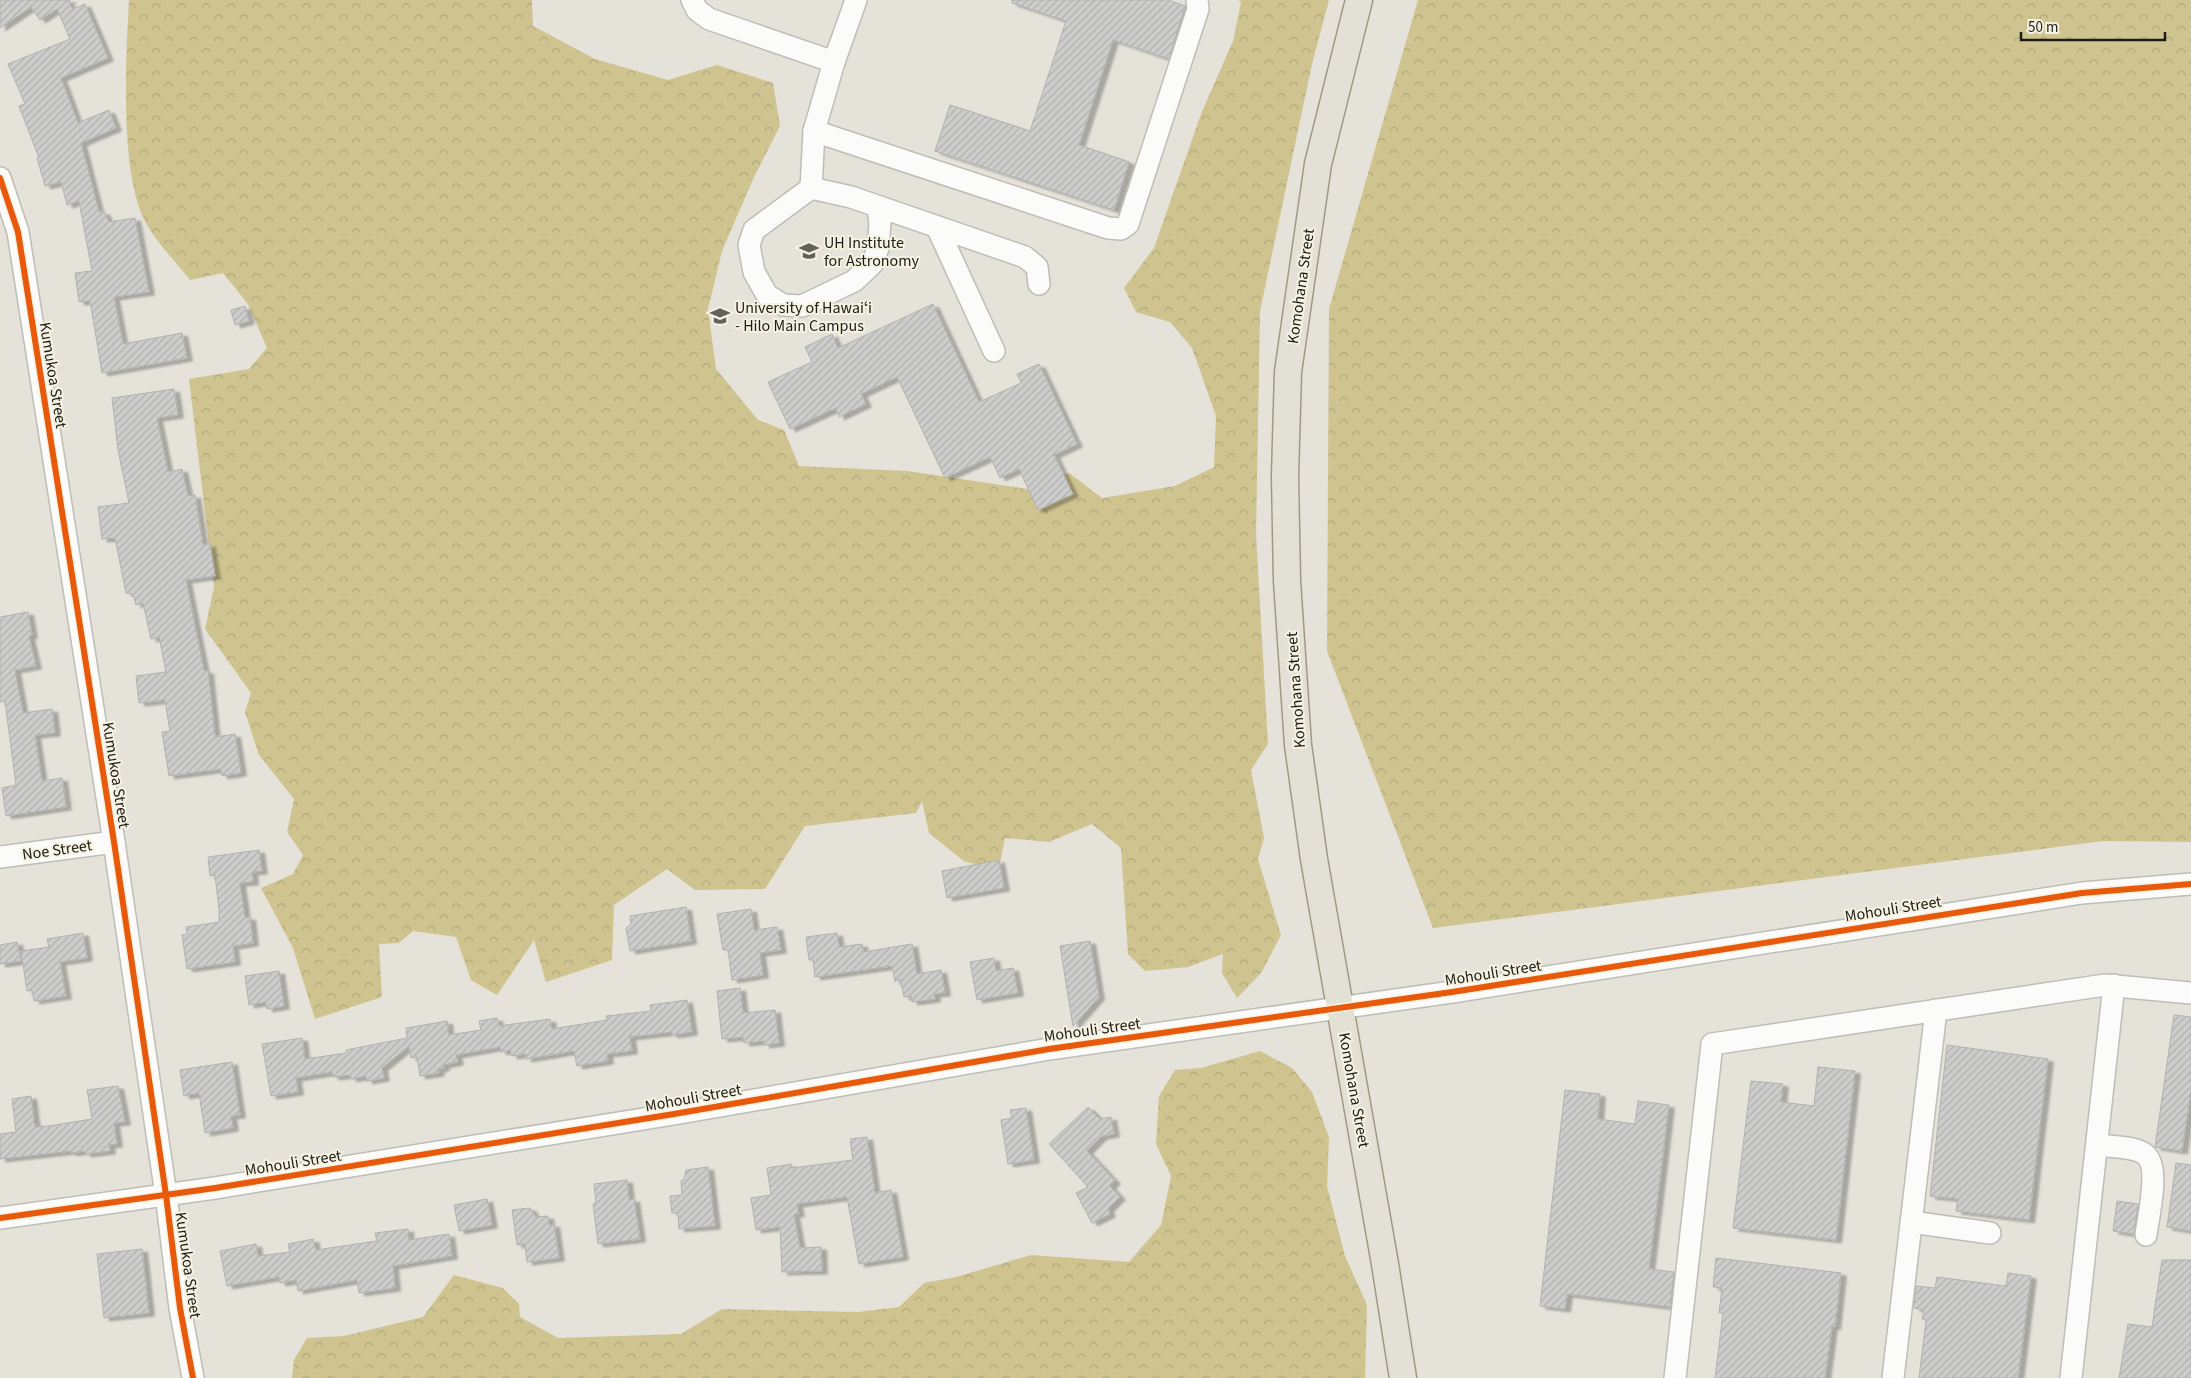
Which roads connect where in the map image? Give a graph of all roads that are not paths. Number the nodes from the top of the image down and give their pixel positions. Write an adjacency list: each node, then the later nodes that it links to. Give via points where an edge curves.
1 (692, 0): 5 (street, via 697,10 709,19)
2 (856, 0): 5 (street)
3 (1197, 0): 6 (street, via 1198,9 1128,224 1121,229 1108,228)
4 (1359, 0): 18 (main road, Komohana Street, via 1318,164 1302,266 1288,372 1285,476 1287,581 1298,745)
5 (834, 62): 6 (street)
6 (814, 131): 8 (street)
7 (0, 178): 13 (street, Kumukoa Street, via 18,232)
8 (811, 188): 9 (street); 9 (street, via 754,230 749,245 754,272 767,295 784,305 802,306 854,281 872,264 878,248)
9 (878, 207): 10 (street)
10 (937, 227): 11 (street, via 1025,257 1037,267); 12 (street)
11 (1040, 284)
12 (994, 351)
13 (114, 842): 14 (street, Noe Street); 21 (street, Kumukoa Street)
14 (0, 857)
15 (2191, 884): 18 (street, Mohouli Street, via 2082,893)
16 (2114, 985): 17 (street); 19 (street); 20 (street)
17 (2191, 993)
18 (1340, 1008): 21 (street, Mohouli Street, via 1049,1049 665,1116); 27 (main road, Komohana Street)
19 (1936, 1010): 23 (street); 28 (street, via 1712,1044)
20 (2097, 1145): 25 (street, via 2136,1151 2151,1160 2154,1172); 30 (street)
21 (166, 1195): 22 (street, Mohouli Street); 26 (street, Kumukoa Street, via 180,1308)
22 (0, 1218)
23 (1911, 1222): 24 (street); 29 (street)
24 (1990, 1233)
25 (2146, 1235)
26 (194, 1378)
27 (1403, 1378)
28 (1675, 1378)
29 (1893, 1378)
30 (2071, 1378)

